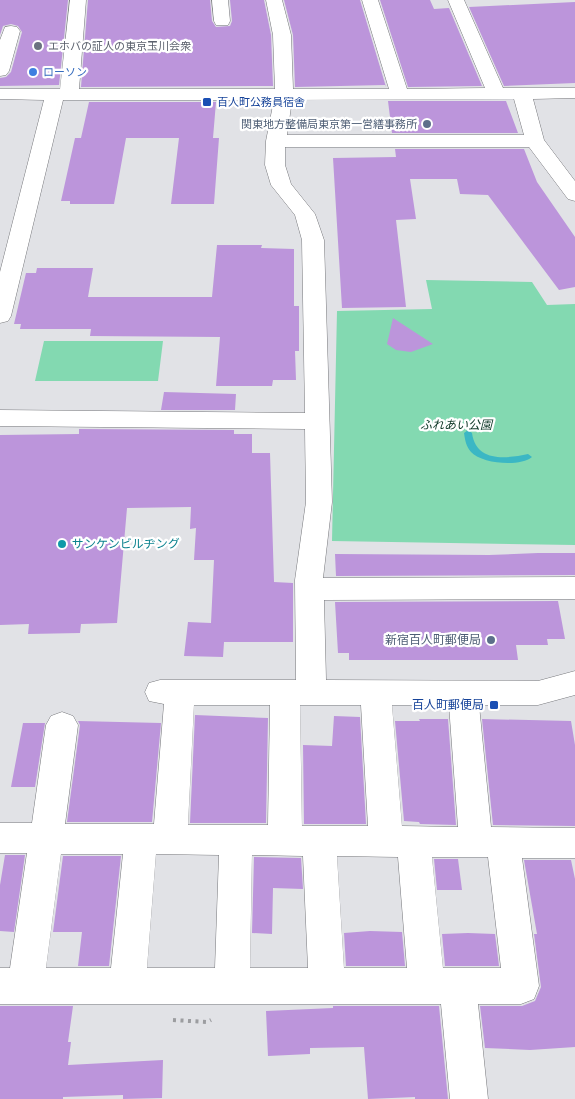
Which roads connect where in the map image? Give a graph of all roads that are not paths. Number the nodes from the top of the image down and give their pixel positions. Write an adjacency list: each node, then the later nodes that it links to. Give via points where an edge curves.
1 (78, 0): 14 (street)
2 (220, 0): 6 (street)
3 (274, 0): 15 (street, via 282,36)
4 (370, 0): 9 (street)
5 (456, 0): 10 (street)
6 (222, 21)
7 (12, 31): 8 (street)
8 (0, 71)
9 (399, 93): 10 (street); 15 (street)
10 (496, 93): 11 (street)
11 (522, 93): 12 (street); 17 (street)
12 (575, 93)
13 (0, 94): 14 (street)
14 (62, 94): 15 (street); 19 (street)
15 (284, 95): 16 (street)
16 (276, 141): 17 (street); 21 (street, via 275,164 281,185 304,214 313,240)
17 (535, 141): 18 (street)
18 (575, 195)
19 (0, 316)
20 (0, 418): 21 (street)
21 (317, 421): 23 (street, via 319,502)
22 (575, 588): 23 (street)
23 (309, 589): 25 (street)
24 (575, 682): 27 (street, via 538,693)
25 (298, 693): 26 (street); 31 (street, via 170,692); 33 (street)
26 (376, 693): 27 (street); 35 (street)
27 (463, 693): 36 (street)
28 (62, 725): 30 (street)
29 (0, 838): 30 (street)
30 (46, 838): 31 (street); 38 (street)
31 (156, 839): 32 (street); 39 (street)
32 (236, 840): 33 (street); 40 (street)
33 (285, 840): 34 (street)
34 (320, 841): 35 (street); 41 (street)
35 (400, 842): 36 (street); 42 (street)
36 (490, 843): 37 (street); 42 (street, via 522,986)
37 (575, 843)
38 (13, 986): 39 (street)
39 (127, 986): 40 (street)
40 (232, 986): 41 (street)
41 (327, 986): 42 (street)
42 (442, 986): 43 (street)
43 (469, 1099)

